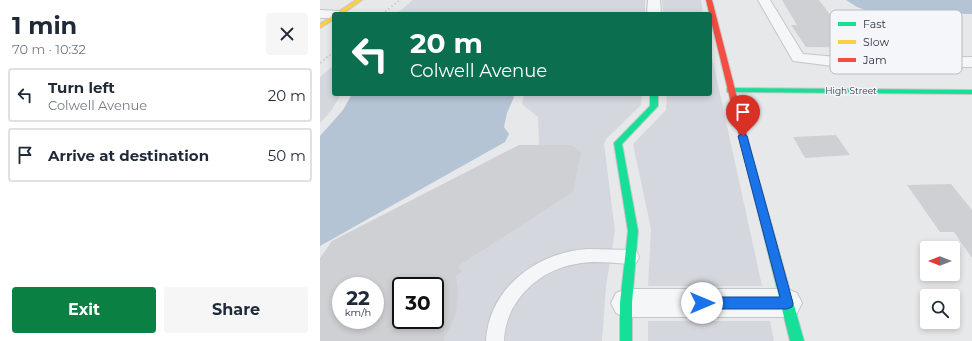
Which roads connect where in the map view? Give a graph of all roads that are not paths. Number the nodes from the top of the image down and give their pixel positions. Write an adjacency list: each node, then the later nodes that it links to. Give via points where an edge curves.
1 (359, 0): 5 (street)
2 (654, 0): 6 (street)
3 (709, 0): 7 (street)
4 (764, 0): 13 (street, via 798,58)
5 (341, 12)
6 (654, 12)
7 (712, 12)
8 (712, 13): 16 (street)
9 (320, 14): 10 (street)
10 (332, 16)
11 (332, 17): 12 (street)
12 (320, 26)
13 (830, 61)
14 (962, 62): 15 (street)
15 (972, 62)
16 (730, 90): 17 (street, High Street); 21 (street)
17 (972, 92)
18 (654, 96): 19 (street, via 654,106 618,143 633,231)
19 (630, 257): 20 (street); 22 (lane, via 577,256 559,260 540,269 520,284 506,301 498,320)
20 (626, 303): 21 (street); 23 (street)
21 (787, 303): 24 (street)
22 (495, 341)
23 (626, 341)
24 (797, 341)

